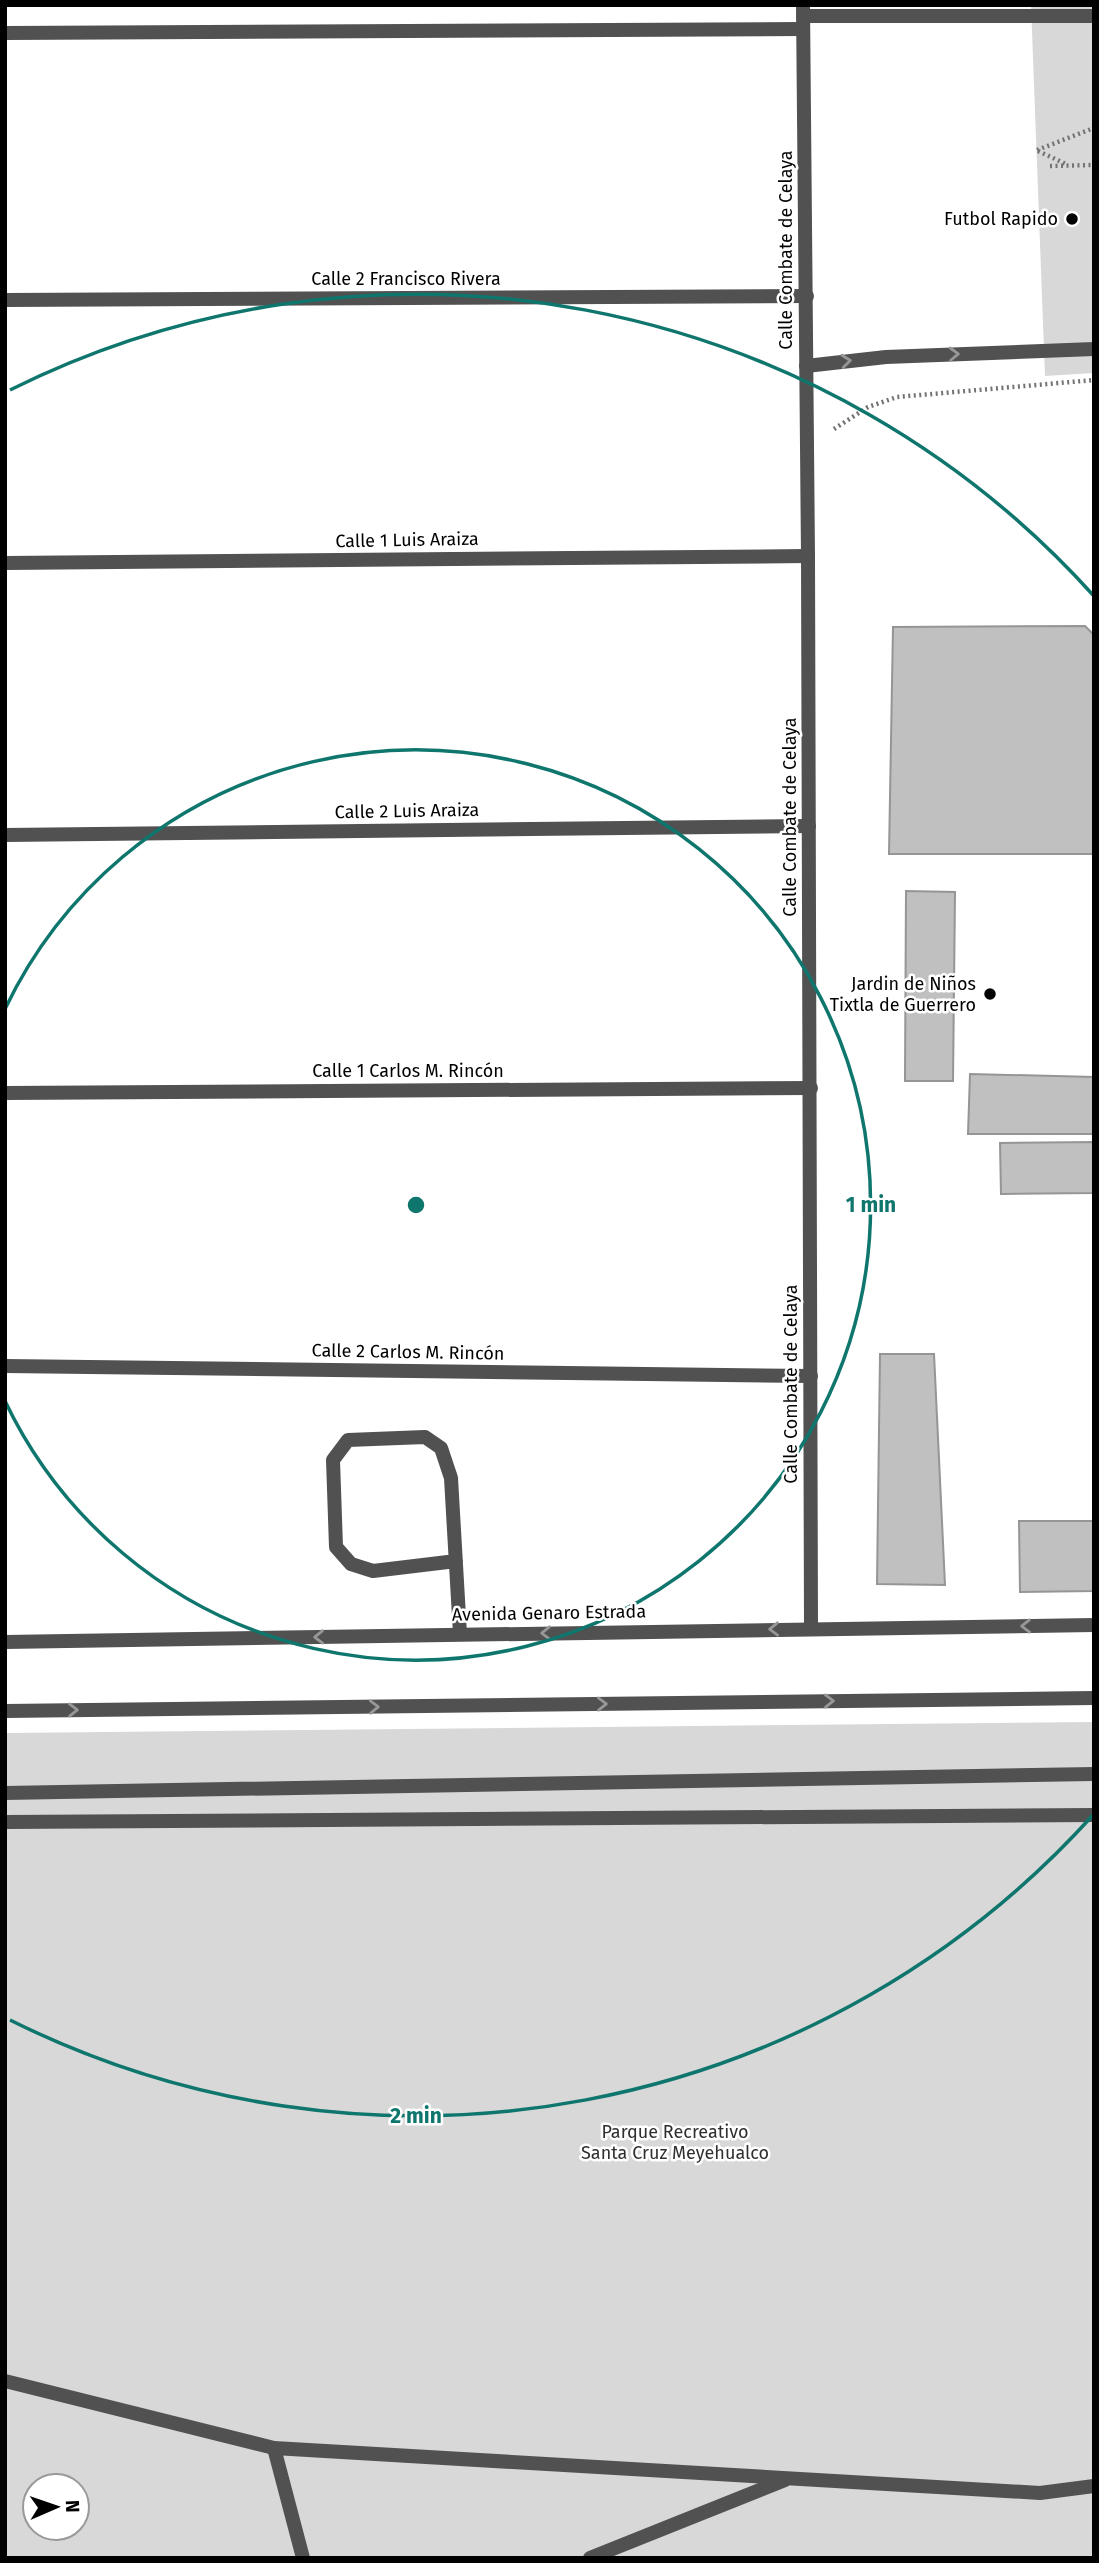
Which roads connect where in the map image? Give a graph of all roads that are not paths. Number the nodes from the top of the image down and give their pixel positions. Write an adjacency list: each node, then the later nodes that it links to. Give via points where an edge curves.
1 (1094, 16): 2 (street)
2 (803, 17): 3 (street); 4 (street, Calle Combate de Celaya)
3 (5, 33)
4 (807, 296): 5 (street, Calle 2 Francisco Rivera); 7 (street, Calle Combate de Celaya)
5 (5, 300)
6 (1094, 349): 7 (street, one-way to 6, via 886,357)
7 (806, 366): 8 (street, Calle Combate de Celaya)
8 (808, 556): 9 (street, Calle 1 Luis Araiza); 10 (street, Calle Combate de Celaya)
9 (5, 564)
10 (809, 826): 11 (street, Calle 2 Luis Araiza); 12 (street, Calle Combate de Celaya)
11 (5, 835)
12 (811, 1088): 13 (street, Calle 1 Carlos M. Rincón); 15 (street, Calle Combate de Celaya)
13 (5, 1093)
14 (5, 1366): 15 (street, Calle 2 Carlos M. Rincón)
15 (811, 1376): 18 (street, Calle Combate de Celaya)
16 (456, 1561): 16 (street, via 373,1571 351,1564 336,1547 333,1460 348,1440 425,1437 441,1448 451,1478); 19 (street)
17 (1094, 1625): 18 (street, Avenida Genaro Estrada, one-way to 18)
18 (811, 1628): 19 (street, Avenida Genaro Estrada, one-way to 19)
19 (460, 1634): 20 (street, Avenida Genaro Estrada, one-way to 20)
20 (5, 1642)
21 (1094, 1698): 22 (street, one-way to 21)
22 (5, 1711)
23 (1094, 1774): 24 (street)
24 (5, 1793)
25 (1094, 1815): 26 (street)
26 (5, 1822)
27 (5, 2381): 28 (street)
28 (274, 2448): 29 (street); 31 (street)
29 (789, 2478): 30 (street, via 1040,2493); 32 (street)
30 (1094, 2486)
31 (303, 2558)
32 (590, 2558)

